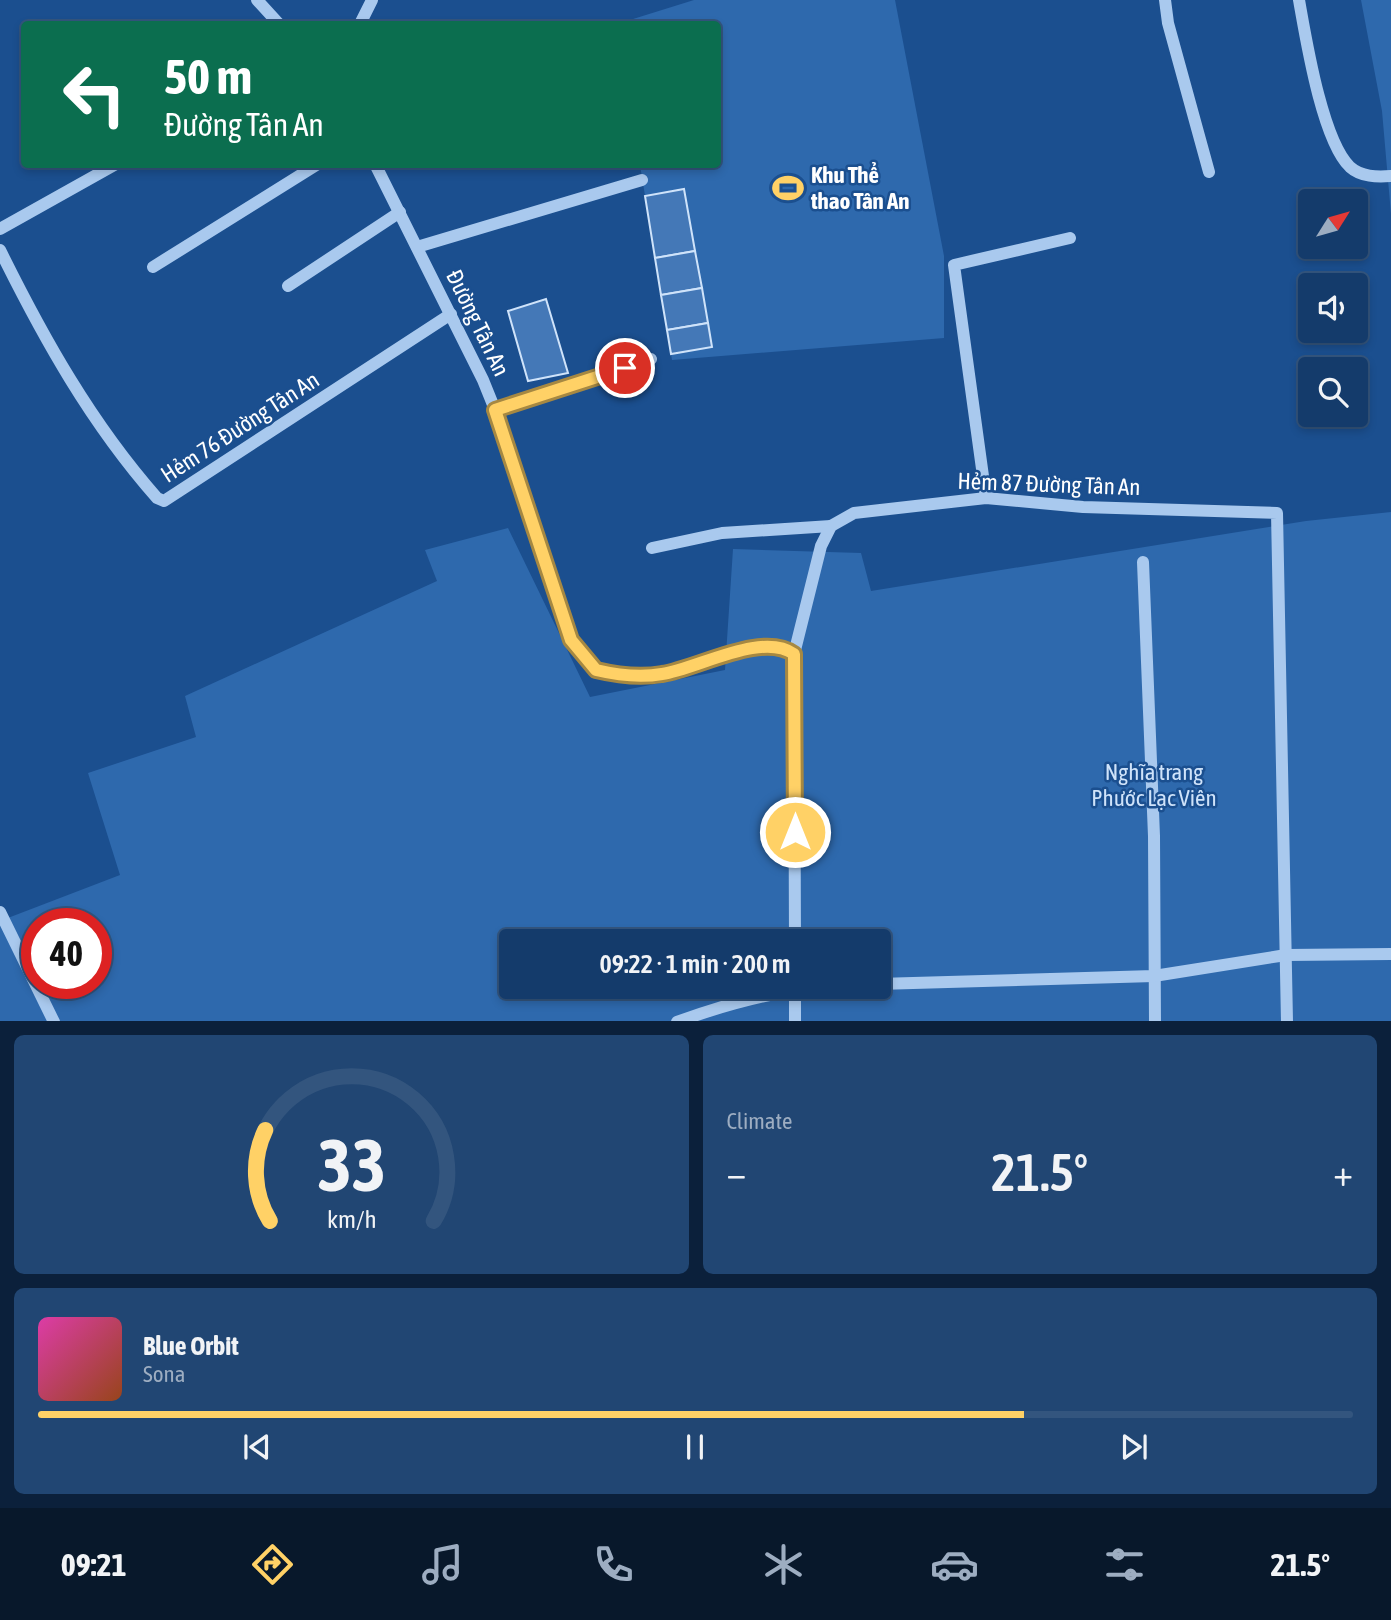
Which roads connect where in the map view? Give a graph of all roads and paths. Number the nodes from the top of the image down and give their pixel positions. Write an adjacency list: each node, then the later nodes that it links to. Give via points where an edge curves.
1 (257, 0): 5 (street)
2 (372, 0): 6 (street)
3 (1165, 0): 10 (street)
4 (1299, 0): 11 (street, via 1308,54 1336,144 1350,167 1373,178)
5 (276, 21)
6 (362, 21)
7 (109, 168): 14 (street)
8 (312, 168): 18 (street)
9 (377, 168): 13 (street, Đường Tân An)
10 (1209, 172)
11 (1391, 176)
12 (642, 180): 16 (street)
13 (400, 212): 16 (street, Đường Tân An); 19 (street)
14 (0, 229)
15 (1070, 238): 23 (street, via 954,265)
16 (417, 247): 20 (street, Đường Tân An)
17 (0, 250): 20 (street, Hẻm 76 Đường Tân An, via 71,384 122,458 164,501)
18 (153, 267)
19 (288, 286)
20 (451, 314): 22 (street, Đường Tân An)
21 (651, 359): 22 (street)
22 (495, 410): 27 (street, Đường Tân An, via 571,640 596,670 645,676 744,649 779,648)
23 (986, 498): 24 (street, Hẻm 87 Đường Tân An, via 878,508 854,513); 30 (street, Hẻm 87 Đường Tân An, via 1083,507 1278,513)
24 (831, 526): 25 (street, via 734,531); 27 (street, via 808,588)
25 (652, 548)
26 (1143, 562): 32 (street, via 1154,836)
27 (794, 654): 29 (street)
28 (0, 912): 36 (street)
29 (795, 929)
30 (1286, 954): 31 (street); 32 (street); 40 (street)
31 (1391, 954)
32 (1154, 976): 33 (street); 39 (street)
33 (891, 984)
34 (756, 999): 37 (street)
35 (795, 999): 38 (street)
36 (54, 1021)
37 (677, 1021)
38 (795, 1021)
39 (1154, 1021)
40 (1287, 1021)

